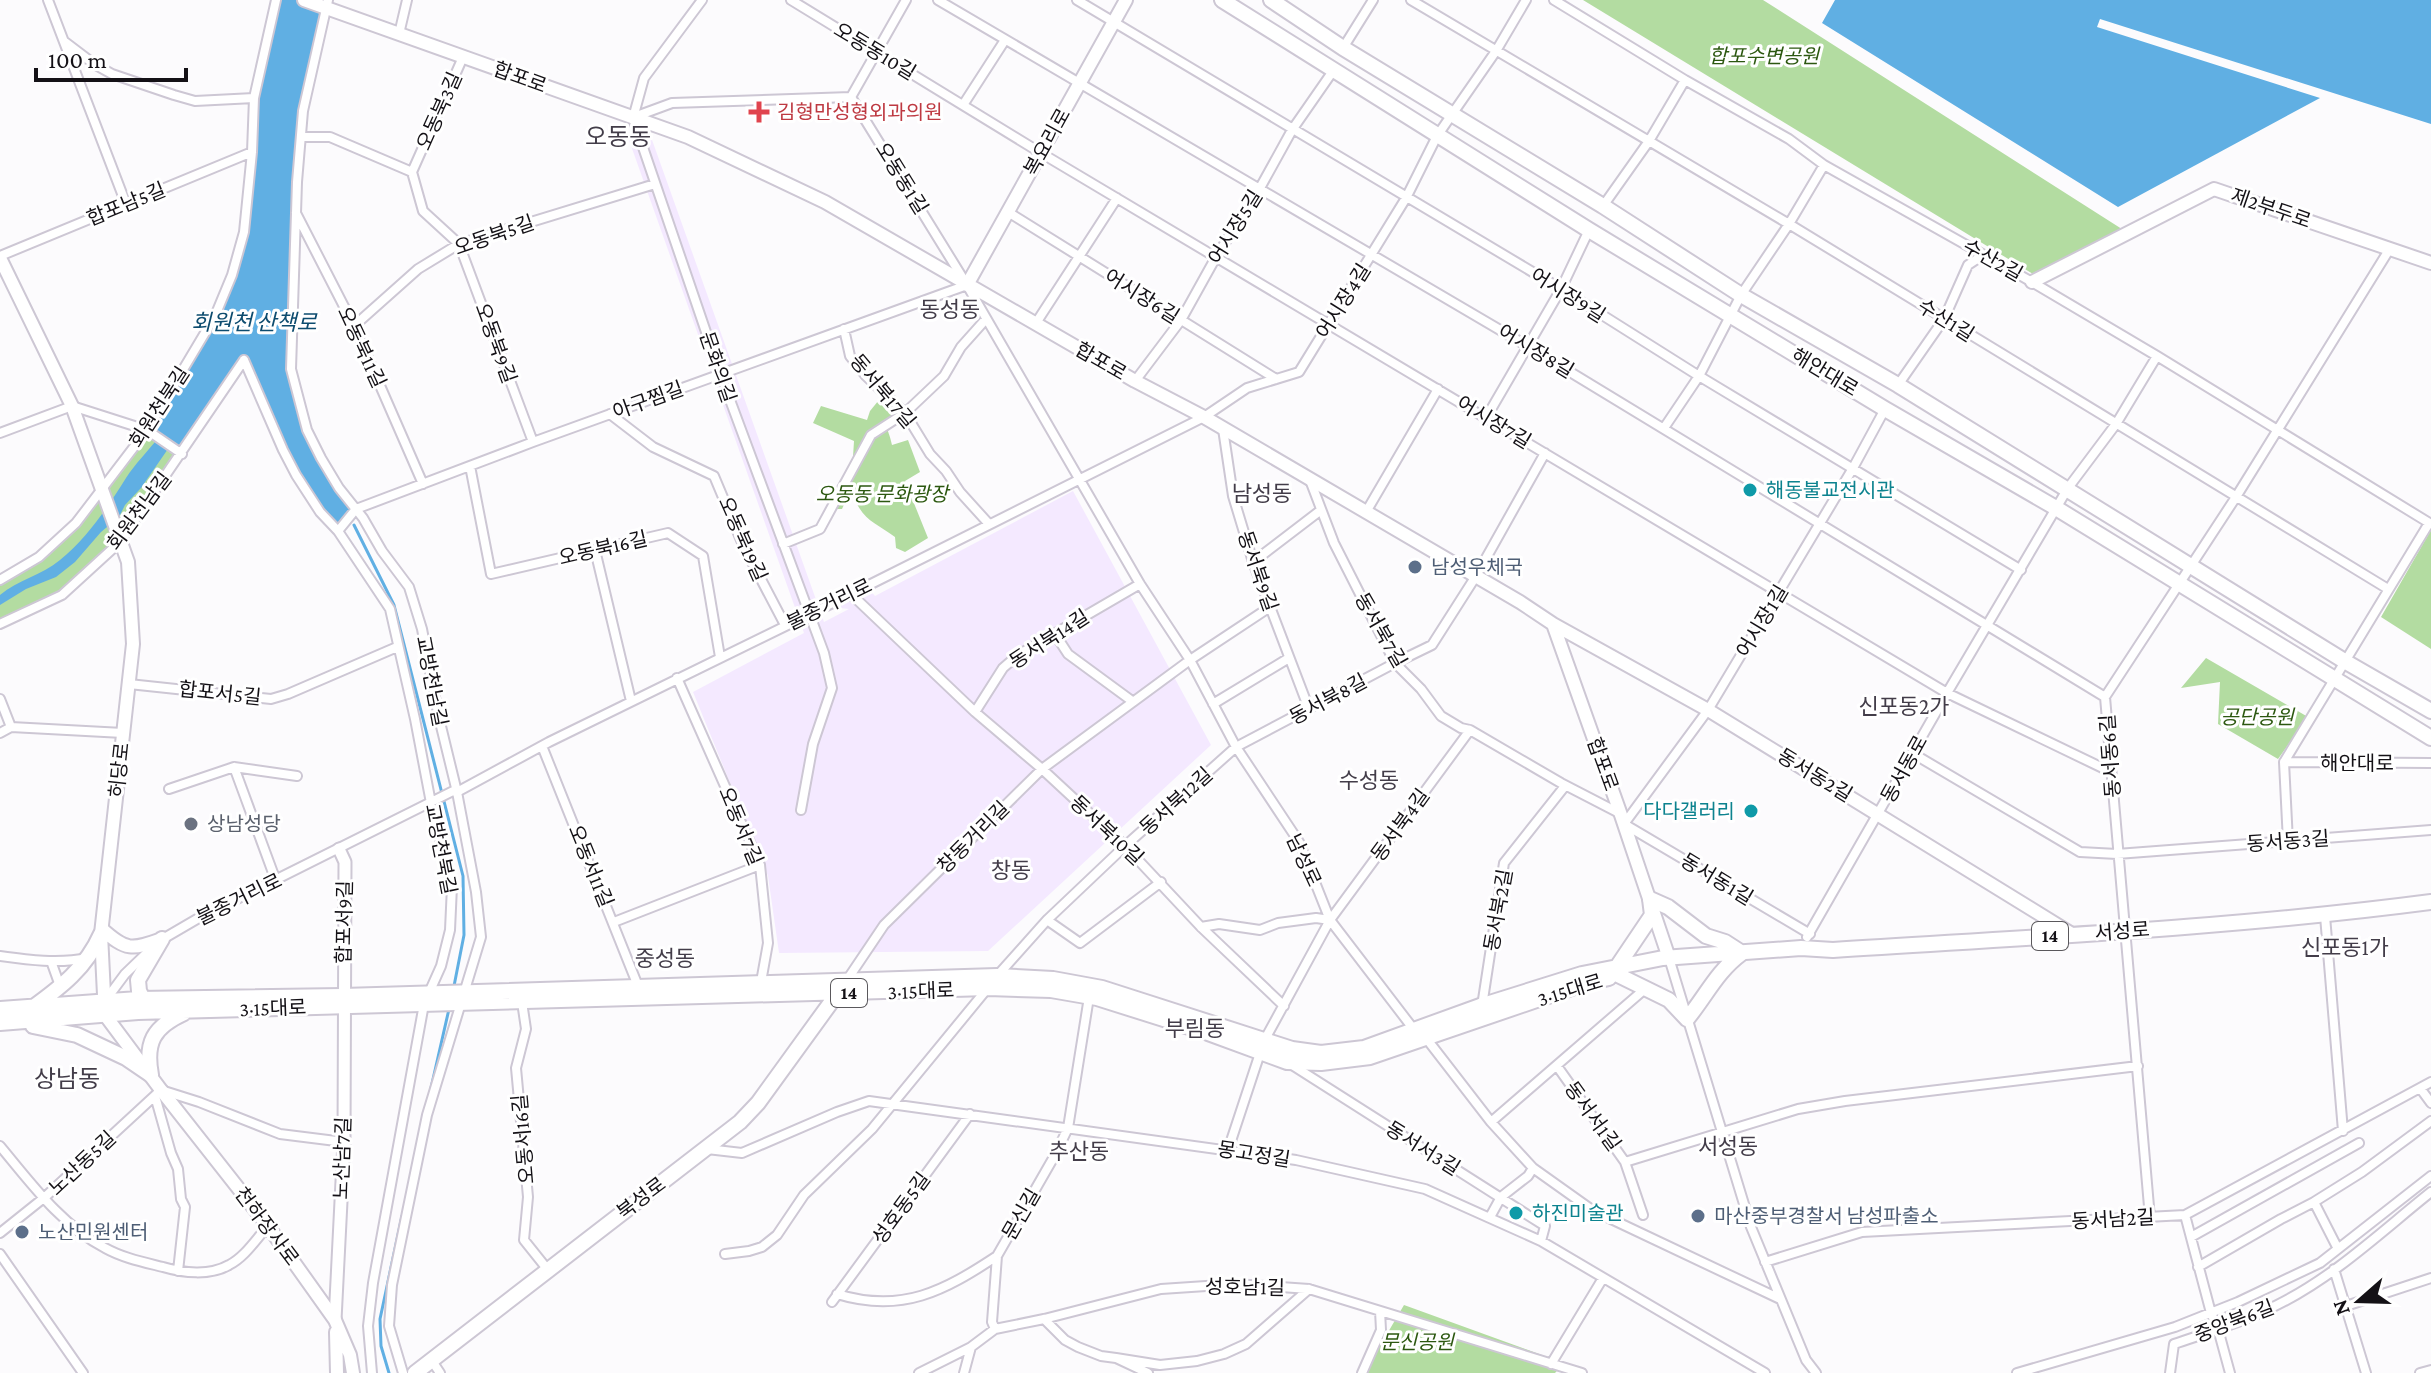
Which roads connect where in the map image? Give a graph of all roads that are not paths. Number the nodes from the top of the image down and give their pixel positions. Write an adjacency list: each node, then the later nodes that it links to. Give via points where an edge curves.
1 (48, 0): 21 (street)
2 (276, 0): 30 (street, 회원천북길)
3 (304, 0): 17 (main road, 합포로)
4 (407, 0): 19 (street)
5 (702, 0): 33 (street, via 644,78)
6 (791, 0): 23 (street, 오동동10길)
7 (906, 0): 23 (street)
8 (938, 0): 20 (street, 어시장8길)
9 (1077, 0): 18 (street, 어시장9길)
10 (1126, 0): 18 (main road, 복요리로)
11 (1222, 0): 26 (main road, 해안대로)
12 (1271, 0): 22 (main road, 해안대로)
13 (1373, 0): 22 (street)
14 (1411, 0): 24 (street, 수산1길)
15 (1526, 0): 24 (street)
16 (1554, 0): 27 (street, 수산2길)
17 (327, 4): 19 (main road, 합포로); 36 (street, 교방천남길)
18 (1114, 23): 28 (main road, 복요리로); 34 (street, 어시장9길)
19 (399, 34): 25 (main road, 합포로)
20 (1005, 40): 28 (street, 어시장8길); 31 (street)
21 (64, 41): 30 (street, via 112,74 174,95 195,101); 46 (street)
22 (1343, 48): 32 (main road, 해안대로)
23 (877, 51): 29 (street); 31 (street, 오동동10길)
24 (1496, 51): 32 (street); 37 (street, 수산1길)
25 (463, 57): 33 (main road, 합포로); 41 (street, 오동북3길)
26 (1333, 71): 34 (street, 어시장5길); 35 (main road, 해안대로)
27 (1685, 80): 37 (street); 40 (street, 수산2길)
28 (1080, 84): 39 (main road, 복요리로); 43 (street, 어시장8길)
29 (851, 97): 33 (street, via 672,103); 61 (street, 오동동1길)
30 (254, 98): 38 (street, 회원천북길)
31 (963, 105): 39 (street, 오동동10길)
32 (1453, 114): 35 (street); 47 (main road, 해안대로)
33 (633, 118): 42 (street, 문화의길); 61 (main road, 합포로, via 688,137 825,202)
34 (1292, 130): 43 (street, 어시장5길); 45 (street, 어시장9길)
35 (1437, 136): 45 (street, 어시장4길); 51 (main road, 해안대로)
36 (301, 137): 41 (street, via 330,137); 49 (street, 교방천남길)
37 (1649, 141): 47 (street); 50 (street, 수산1길)
38 (252, 152): 46 (street, 합포남5길); 90 (street, 회원천북길, via 244,232 232,275 215,316)
39 (1041, 153): 44 (street, 어시장7길); 48 (main road, 복요리로)
40 (1824, 165): 50 (street); 55 (street, 수산2길)
41 (412, 172): 52 (street, 오동북3길, via 423,211)
42 (655, 184): 52 (street, 오동북5길); 75 (street, 문화의길)
43 (1260, 188): 54 (street, 어시장8길); 58 (street, 어시장5길)
44 (1117, 198): 57 (street); 58 (street, 어시장7길)
45 (1406, 198): 54 (street, 어시장4길); 62 (street, 어시장9길)
46 (126, 204): 56 (street, 합포남5길)
47 (1603, 206): 63 (main road, 해안대로)
48 (1008, 212): 57 (street, 어시장6길); 61 (main road, 복요리로)
49 (296, 213): 70 (street, 오동북11길); 105 (street, 교방천남길, via 291,369 307,430)
50 (1789, 224): 63 (street); 66 (street, 수산1길)
51 (1589, 230): 62 (street); 64 (main road, 해안대로)
52 (459, 244): 70 (street, 오동북5길, via 418,269); 93 (street, 오동북9길)
53 (2389, 250): 59 (main road, 제2부두로); 60 (main road, 제2부두로, via 2214,189); 91 (street, 동서동6길)
54 (1371, 255): 69 (street, 어시장4길); 72 (street, 어시장8길)
55 (1983, 255): 60 (street, 수산2길); 66 (street, via 1968,265)
56 (0, 257): 81 (main road)
57 (1079, 257): 67 (street, 어시장6길); 68 (street)
58 (1216, 257): 67 (street, 어시장5길); 69 (street, 어시장7길)
59 (2431, 263)
60 (2032, 282): 73 (street, 수산2길)
61 (967, 285): 65 (street, 남성로); 68 (main road, 합포로); 71 (street, 아구찜길)
62 (1561, 289): 72 (street); 76 (street, 어시장9길)
63 (1741, 295): 64 (street); 79 (main road, 해안대로)
64 (1731, 315): 76 (street); 82 (main road, 해안대로)
65 (986, 319): 83 (street, via 944,376); 98 (street, 남성로)
66 (1944, 319): 79 (street); 87 (street, 수산1길)
67 (1181, 320): 77 (street, 어시장6길); 78 (street, 어시장5길)
68 (1036, 323): 78 (main road, 합포로)
69 (1329, 324): 77 (street, 어시장4길, via 1299,372); 80 (street, 어시장7길)
70 (354, 326): 100 (street, 오동북11길)
71 (844, 329): 75 (street, 아구찜길); 83 (street, 동서북17길, via 850,356)
72 (1529, 347): 86 (street); 88 (street, 어시장8길)
73 (2157, 356): 87 (street, 동서동로); 91 (street, 수산2길)
74 (244, 360): 95 (street, 회원천남길); 111 (street, 교방천북길, via 288,461)
75 (720, 373): 84 (street, 아구찜길); 113 (street, 문화의길)
76 (1699, 376): 88 (street); 97 (street, 어시장9길)
77 (1276, 379): 85 (street, 어시장4길, via 1247,388)
78 (1135, 381): 85 (main road, 합포로)
79 (1898, 385): 101 (main road, 해안대로)
80 (1438, 389): 86 (street, 어시장7길); 107 (street)
81 (72, 406): 90 (street); 92 (street); 102 (main road)
82 (1885, 409): 97 (street, 어시장1길); 104 (main road, 해안대로)
83 (905, 413): 110 (street, 동서북17길, via 930,454); 113 (street, via 871,435 820,529)
84 (610, 414): 93 (street, 아구찜길); 129 (street, 오동북19길, via 653,447 714,476)
85 (1204, 417): 89 (main road, 합포로); 98 (street, 불종거리로)
86 (1486, 418): 94 (street, 어시장7길)
87 (2116, 424): 101 (street, 동서동로); 103 (street, 수산1길)
88 (1664, 428): 108 (street, 어시장8길)
89 (1223, 429): 99 (main road, 합포로); 115 (street, 동서북9길, via 1233,496)
90 (147, 430): 95 (street); 102 (street, 회원천북길)
91 (2277, 430): 103 (street, 동서동6길); 109 (street, 수산2길)
92 (0, 433)
93 (533, 442): 96 (street, 아구찜길)
94 (1545, 453): 118 (street, 동서북8길); 123 (street, 어시장7길)
95 (182, 454): 112 (street, 회원천남길)
96 (470, 466): 100 (street, 아구찜길); 114 (street, 오동북16길, via 491,574)
97 (1853, 468): 108 (street, 어시장1길); 117 (street, 어시장9길)
98 (1079, 479): 110 (street, 불종거리로); 121 (street, 남성로)
99 (1310, 480): 106 (street, 동서북7길); 107 (main road, 합포로)
100 (423, 484): 105 (street, 아구찜길)
101 (2068, 488): 104 (street, 동서동로); 116 (main road, 해안대로)
102 (101, 492): 112 (main road, 허당로); 119 (street, 회원천북길, via 39,557)
103 (2236, 497): 116 (street, 동서동6길); 122 (street, 수산1길)
104 (2056, 508): 117 (street, 동서동로); 120 (main road, 해안대로)
105 (356, 509): 111 (street); 167 (street, 교방천남길, via 409,587)
106 (1321, 510): 115 (street); 137 (street, 동서북7길)
107 (1366, 512): 118 (main road, 합포로)
108 (1820, 523): 123 (street, 어시장1길); 130 (street, 어시장8길)
109 (2430, 523): 122 (street)
110 (989, 524): 124 (street, 불종거리로)
111 (338, 531): 132 (street, 교방천북길, via 390,609)
112 (120, 542): 127 (street, 회원천남길, via 62,595); 140 (main road, 허당로, via 131,587)
113 (783, 544): 126 (street, 문화의길)
114 (595, 550): 133 (street, 오동북16길, via 668,533 703,556); 144 (street)
115 (1253, 562): 125 (street, 동서북9길)
116 (2190, 566): 120 (street, 동서동6길); 136 (main road, 해안대로)
117 (2021, 570): 130 (street, 동서동로)
118 (1476, 576): 128 (main road, 합포로); 137 (street, 동서북8길, via 1432,645)
119 (0, 580)
120 (2179, 583): 139 (main road, 해안대로); 142 (street, 동서동6길)
121 (1140, 584): 131 (street, 동서북14길); 135 (street, 남성로)
122 (2388, 589): 136 (street)
123 (1779, 592): 141 (street, 어시장7길); 148 (street, 어시장1길)
124 (851, 594): 126 (street, 불종거리로); 150 (street, 동서북10길)
125 (1270, 607): 134 (street, 동서북9길); 135 (street, 창동거리길)
126 (809, 614): 129 (street, 불종거리로); 169 (street, 문화의길, via 832,688 813,744)
127 (0, 624)
128 (1553, 624): 148 (main road, 동서동2길); 171 (main road, 합포로)
129 (785, 625): 133 (street, 불종거리로)
130 (1988, 625): 141 (street, 동서동로); 142 (street, 어시장8길)
131 (1055, 634): 145 (street, via 1068,654); 150 (street, 동서북14길, via 1003,668)
132 (397, 647): 140 (street, 합포서5길, via 271,699); 168 (street, 교방천북길)
133 (720, 657): 138 (street, 불종거리로)
134 (1289, 658): 146 (street); 147 (street, 동서북9길)
135 (1190, 660): 145 (street, 창동거리길); 146 (street, 남성로)
136 (2346, 662): 139 (street); 149 (main road, 해안대로)
137 (1395, 663): 147 (street, 동서북8길); 152 (street, 동서북7길, via 1441,716)
138 (677, 678): 144 (street, 불종거리로); 177 (street, 오동서7길)
139 (2335, 681): 155 (main road, 해안대로); 159 (street)
140 (129, 684): 154 (main road, 허당로)
141 (1947, 693): 158 (street, 동서동로); 163 (street, 어시장7길)
142 (2105, 697): 163 (street, 동서동6길)
143 (0, 699): 151 (street)
144 (631, 701): 156 (street, 불종거리로)
145 (1132, 701): 162 (street, 창동거리길)
146 (1213, 704): 157 (street, 남성로)
147 (1309, 709): 157 (street, 동서북8길)
148 (1708, 710): 170 (main road, 동서동2길); 171 (street, 어시장1길)
149 (2431, 711)
150 (975, 712): 162 (street, 동서북10길)
151 (11, 727): 153 (street); 154 (street)
152 (1470, 730): 165 (street, 동서북7길); 184 (street, 동서북4길)
153 (0, 733)
154 (123, 733): 188 (main road, 허당로)
155 (2431, 738)
156 (542, 746): 167 (street, 불종거리로); 185 (street, 오동서11길)
157 (1236, 747): 174 (street, 동서북12길); 184 (street, 남성로, via 1299,842)
158 (1912, 753): 170 (street, 동서동로); 176 (street, via 2080,852)
159 (2284, 762): 160 (street, 해안대로); 173 (street)
160 (2431, 763)
161 (234, 767): 164 (street); 166 (street); 178 (street)
162 (1042, 769): 174 (street, 동서북10길); 200 (street, 창동거리길, via 884,925)
163 (2111, 772): 176 (street, 동서동6길)
164 (297, 776)
165 (1565, 786): 171 (street, 동서북7길); 218 (street, 동서북2길, via 1504,863)
166 (169, 789)
167 (456, 791): 168 (street, 불종거리로); 207 (street, 교방천남길, via 481,937)
168 (433, 802): 175 (street, 불종거리로); 209 (street, 교방천북길, via 452,886 450,930)
169 (801, 810)
170 (1879, 814): 189 (street, 동서동로); 190 (main road, 동서동2길)
171 (1623, 819): 180 (main road, 합포로); 189 (street, 동서동1길)
172 (2431, 830): 173 (street, 동서동3길)
173 (2288, 842): 176 (street, 동서동3길)
174 (1125, 846): 179 (street, 동서북10길); 183 (street, 동서북12길)
175 (339, 849): 178 (street, 불종거리로); 211 (street, 합포서9길, via 345,862)
176 (2117, 854): 187 (street, 동서동6길)
177 (760, 865): 185 (street); 201 (street, 오동서7길, via 768,943)
178 (276, 881): 191 (street, 불종거리로)
179 (1161, 882): 183 (street, via 1080,943); 186 (street, 동서북10길)
180 (1650, 899): 193 (main road); 196 (main road, 합포로); 198 (main road, via 1652,915)
181 (2431, 902): 182 (main road, 서성로 / 14)
182 (2325, 916): 187 (main road, 서성로 / 14); 236 (street)
183 (1047, 920): 199 (street, 동서북12길)
184 (1330, 920): 186 (street, via 1278,923 1260,930); 213 (street); 221 (street, 남성로)
185 (614, 922): 202 (street, 오동서11길)
186 (1201, 927): 213 (street, 동서북10길)
187 (2125, 931): 190 (main road, 서성로 / 14); 225 (street, 동서동6길)
188 (102, 932): 191 (main road, via 136,948); 195 (main road); 215 (main road, 허당로)
189 (1810, 934): 192 (street, 동서동로)
190 (2072, 934): 192 (main road, 서성로 / 14)
191 (162, 939): 210 (main road, via 138,980); 215 (street, 불종거리로, via 125,974)
192 (1801, 948): 193 (main road, 서성로 / 14)
193 (1742, 953): 196 (main road, 서성로 / 14); 219 (main road, via 1717,976)
194 (0, 956): 197 (street)
195 (88, 958): 197 (street); 203 (main road)
196 (1669, 958): 198 (main road, 3·15대로 / 14); 219 (street)
197 (51, 961): 203 (street)
198 (1618, 971): 205 (main road); 218 (main road, 3·15대로 / 14, via 1582,974)
199 (997, 976): 200 (main road, 3·15대로 / 14); 222 (main road, 3·15대로 / 14, via 1102,988 1213,1023)
200 (848, 979): 201 (main road, 3·15대로 / 14); 206 (street, 창동거리길)
201 (761, 982): 202 (main road, 3·15대로 / 14)
202 (638, 986): 207 (main road, 3·15대로 / 14)
203 (61, 987): 214 (main road)
204 (988, 988): 206 (main road, 3·15대로 / 14); 208 (main road, 3·15대로 / 14); 230 (street)
205 (1646, 988): 219 (main road, via 1669,1000); 224 (street)
206 (837, 994): 212 (main road, 3·15대로 / 14); 241 (main road, 북성로, via 758,1103)
207 (463, 997): 209 (main road, 3·15대로 / 14); 212 (main road, 3·15대로 / 14); 287 (street, 교방천남길, via 427,1115 392,1285 389,1326)
208 (1089, 997): 222 (main road, 3·15대로 / 14); 235 (street, 문신길)
209 (427, 998): 211 (main road, 3·15대로 / 14); 286 (street, 교방천북길, via 373,1283 368,1326)
210 (143, 999): 211 (main road, 3·15대로 / 14); 215 (main road, 3·15대로 / 14)
211 (343, 1001): 217 (main road, 3·15대로 / 14); 238 (street, 노산남7길)
212 (522, 1002): 265 (street, 오동서16길, via 526,1029 516,1068 528,1197 524,1240)
213 (1284, 1006): 222 (street)
214 (32, 1008): 215 (main road, 3·15대로 / 14); 216 (main road, 3·15대로 / 14)
215 (105, 1008): 217 (main road, 3·15대로 / 14); 220 (main road, 3·15대로 / 14); 226 (main road, 천하장사로)
216 (0, 1009)
217 (190, 1011): 226 (main road, via 171,1019 154,1036 147,1053)
218 (1482, 1012): 221 (main road, 3·15대로 / 14)
219 (1687, 1019): 237 (street)
220 (6, 1022): 226 (main road, via 77,1035)
221 (1421, 1034): 222 (main road, 3·15대로 / 14, via 1321,1053); 223 (main road, 3·15대로 / 14, via 1370,1057); 234 (street, 남성로)
222 (1261, 1047): 223 (main road, 3·15대로 / 14); 242 (street)
223 (1287, 1062): 248 (street, 동서서3길)
224 (1557, 1066): 234 (street); 243 (street, 동서서1길)
225 (2138, 1066): 237 (street, 동서서1길, via 1845,1101); 253 (street, 동서동6길)
226 (151, 1075): 229 (main road, 천하장사로)
227 (2431, 1082): 228 (street, 동서남2길)
228 (2420, 1088): 231 (street); 236 (street, 동서남2길)
229 (158, 1093): 238 (street, via 199,1102 280,1134); 247 (street, 노산동5길); 254 (main road, 천하장사로); 266 (street, via 185,1207)
230 (894, 1102): 232 (street, 몽고정길); 241 (street, 몽고정길, via 869,1101 742,1153); 260 (street, via 804,1195 777,1235 762,1247)
231 (2431, 1103)
232 (970, 1114): 235 (street, 몽고정길); 261 (street, 성호동5길, via 834,1298 886,1303 919,1297)
233 (2431, 1121): 249 (street)
234 (1491, 1122): 244 (street, 남성로)
235 (1068, 1128): 242 (street, 몽고정길); 261 (street, 문신길)
236 (2343, 1131): 251 (street, 동서남2길)
237 (1722, 1132): 243 (street, 동서서1길); 262 (street)
238 (344, 1142): 275 (street, 노산남7길)
239 (2359, 1143): 256 (street)
240 (0, 1146): 247 (street)
241 (707, 1149): 265 (main road, 북성로)
242 (1228, 1150): 252 (street, 몽고정길, via 1425,1189)
243 (1625, 1162): 250 (street)
244 (1533, 1168): 248 (street); 270 (street, 남성로, via 1592,1210)
245 (2431, 1176): 258 (street)
246 (2431, 1192): 264 (street, 중앙북6길)
247 (45, 1197): 255 (street, 노산동5길); 266 (street, via 77,1231 105,1249)
248 (1501, 1197): 252 (street); 257 (street, 동서서3길, via 1545,1226)
249 (2314, 1202): 258 (street); 263 (street)
250 (1643, 1215)
251 (2185, 1215): 253 (street, 동서남2길); 256 (street)
252 (1490, 1217): 257 (street, 몽고정길)
253 (2150, 1218): 262 (street, 동서남2길, via 1862,1232)
254 (268, 1226): 266 (street, via 229,1265 211,1272); 275 (main road, 천하장사로)
255 (0, 1233)
256 (2191, 1237): 263 (street)
257 (1541, 1241): 267 (street, 몽고정길)
258 (2338, 1249): 273 (street, via 2320,1263)
259 (0, 1254): 283 (street)
260 (725, 1254)
261 (997, 1256): 276 (street, 문신길)
262 (1765, 1262): 270 (street)
263 (2198, 1267): 273 (street)
264 (2334, 1269): 271 (street); 277 (street, 중앙북6길, via 2281,1303)
265 (548, 1270): 281 (main road, 북성로)
266 (178, 1271)
267 (1603, 1278): 280 (street); 294 (street, 몽고정길)
268 (2431, 1278): 271 (street)
269 (1309, 1289): 272 (street, 성호남1길); 274 (street, 성호남1길, via 1236,1284 1161,1289); 279 (street, via 1246,1344 1224,1354 1160,1365)
270 (1780, 1299): 295 (street)
271 (2346, 1306): 299 (street)
272 (1380, 1311): 280 (street, 성호남1길); 292 (street, via 1381,1330)
273 (2211, 1313): 277 (street); 296 (street)
274 (1044, 1319): 276 (street); 279 (street, via 1065,1340)
275 (335, 1320): 284 (main road); 285 (main road, 천하장사로)
276 (995, 1329): 278 (street)
277 (2218, 1329): 297 (street, 중앙북6길, via 2174,1344); 298 (street)
278 (971, 1347): 289 (street); 290 (street)
279 (1116, 1358): 291 (street)
280 (1551, 1364): 293 (street, 성호남1길)
281 (436, 1367): 288 (main road, 북성로)
282 (2431, 1370): 300 (street)
283 (83, 1373)
284 (337, 1373)
285 (353, 1373)
286 (372, 1373)
287 (403, 1373)
288 (415, 1373)
289 (919, 1373)
290 (964, 1373)
291 (1148, 1373)
292 (1362, 1373)
293 (1582, 1373)
294 (1765, 1373)
295 (1816, 1373)
296 (2017, 1373)
297 (2170, 1373)
298 (2230, 1373)
299 (2366, 1373)
300 (2420, 1373)

